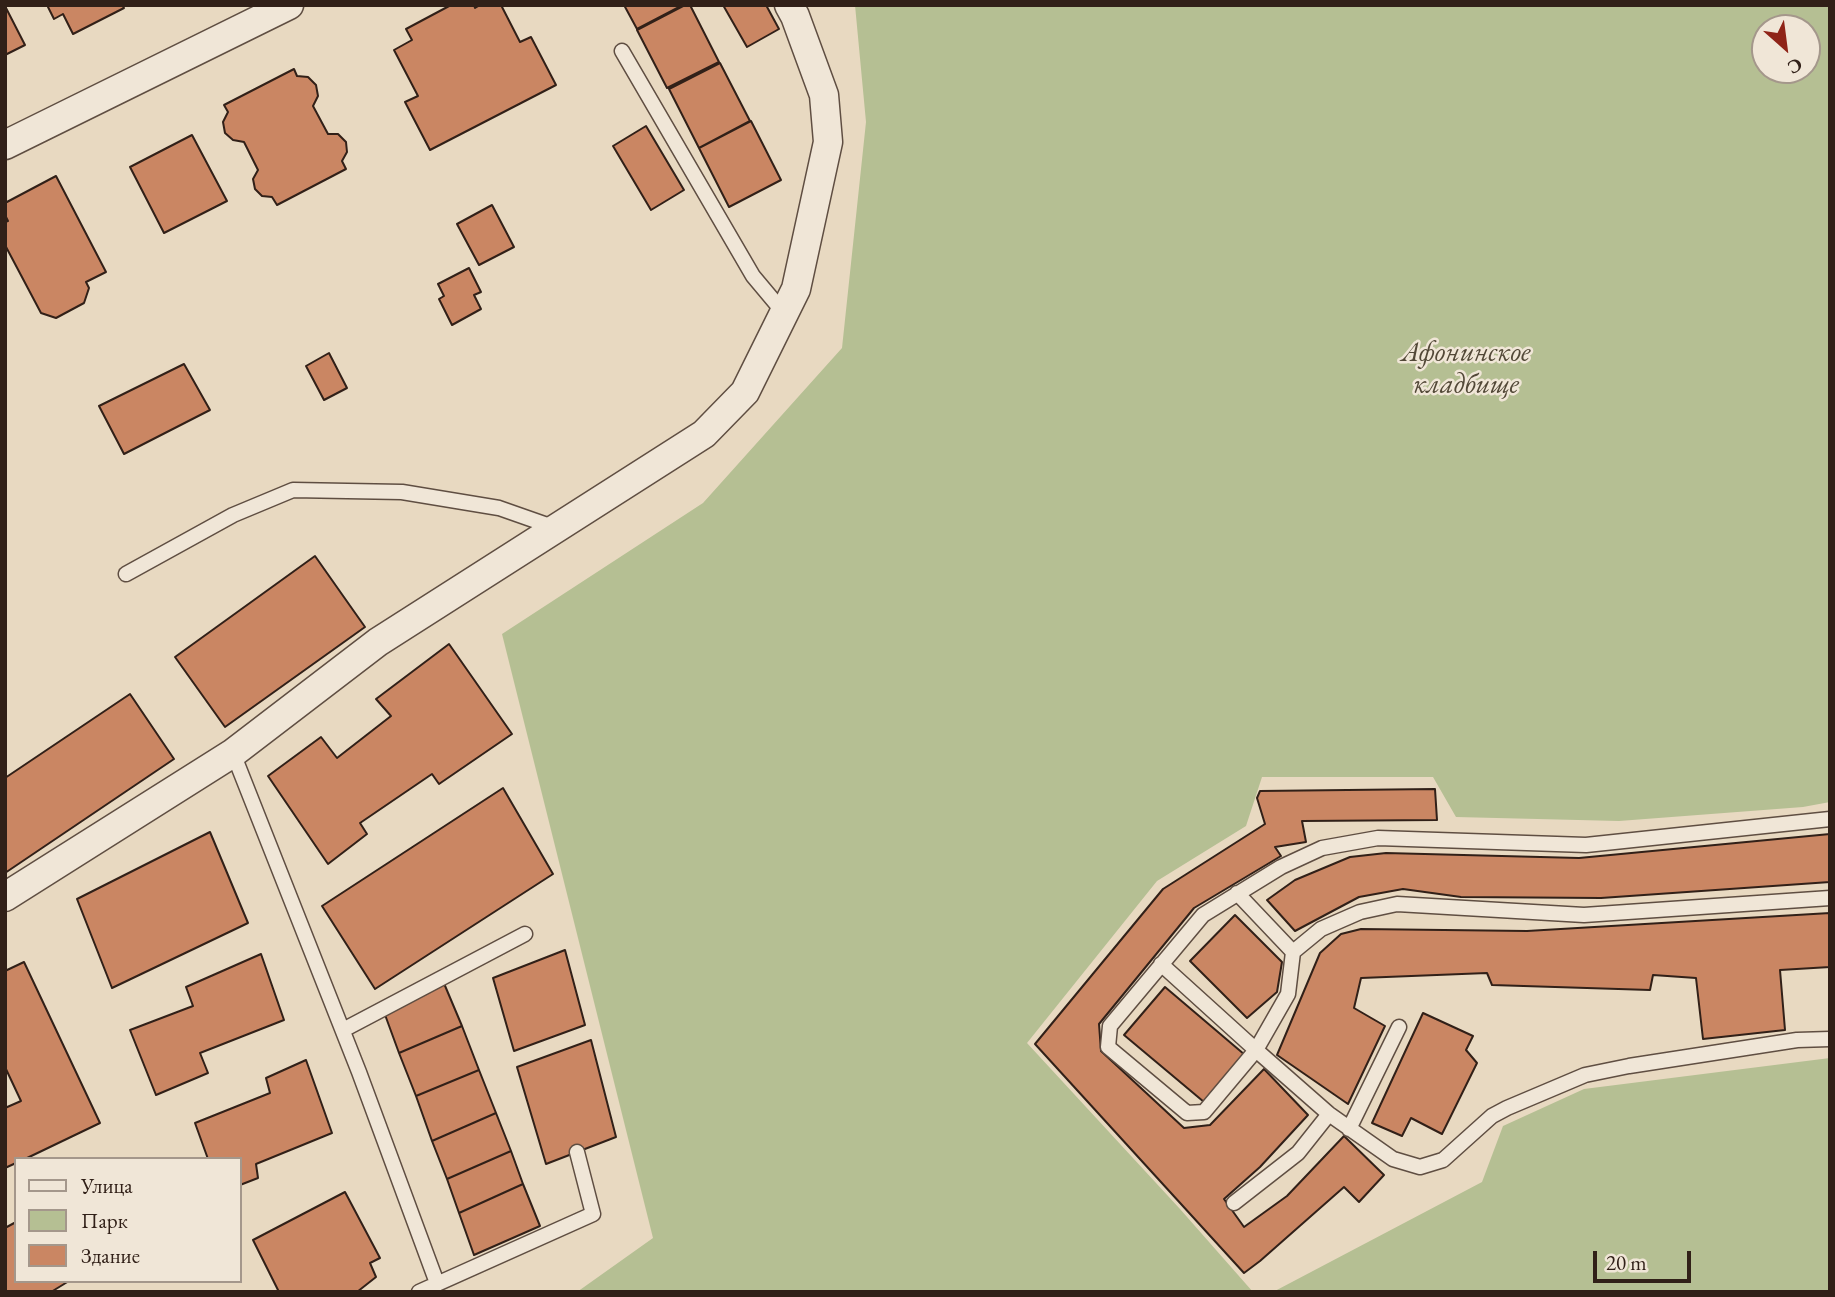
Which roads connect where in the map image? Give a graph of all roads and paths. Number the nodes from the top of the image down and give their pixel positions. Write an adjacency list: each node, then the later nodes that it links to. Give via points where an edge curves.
1 (289, 5): 4 (street)
2 (789, 5): 5 (street, via 824,95 828,142 796,289)
3 (622, 51): 5 (lane, via 753,276)
4 (5, 145)
5 (784, 313): 6 (street, via 745,391 704,434)
6 (558, 529): 7 (lane, via 499,508 402,492 293,490 233,515); 8 (street, via 378,642)
7 (126, 574)
8 (233, 753): 11 (street); 17 (lane)
9 (1830, 819): 10 (lane, via 1586,845 1378,838 1322,848)
10 (1237, 893): 14 (lane); 15 (lane, via 1203,915)
11 (5, 897)
12 (1830, 898): 14 (lane, via 1584,915 1397,904 1360,912 1321,929)
13 (525, 934): 17 (lane)
14 (1293, 952): 19 (lane, via 1288,994)
15 (1161, 964): 19 (lane); 19 (lane, via 1110,1026 1108,1047 1187,1113 1204,1112)
16 (1399, 1027): 21 (lane)
17 (342, 1030): 24 (lane)
18 (1830, 1038): 21 (lane, via 1585,1075 1492,1116 1443,1160 1420,1167 1393,1159)
19 (1256, 1050): 20 (lane)
20 (1329, 1114): 21 (lane); 23 (lane, via 1298,1153)
21 (1349, 1129)
22 (577, 1152): 24 (lane, via 593,1214)
23 (1234, 1203)
24 (437, 1283): 25 (lane)
25 (419, 1292)

